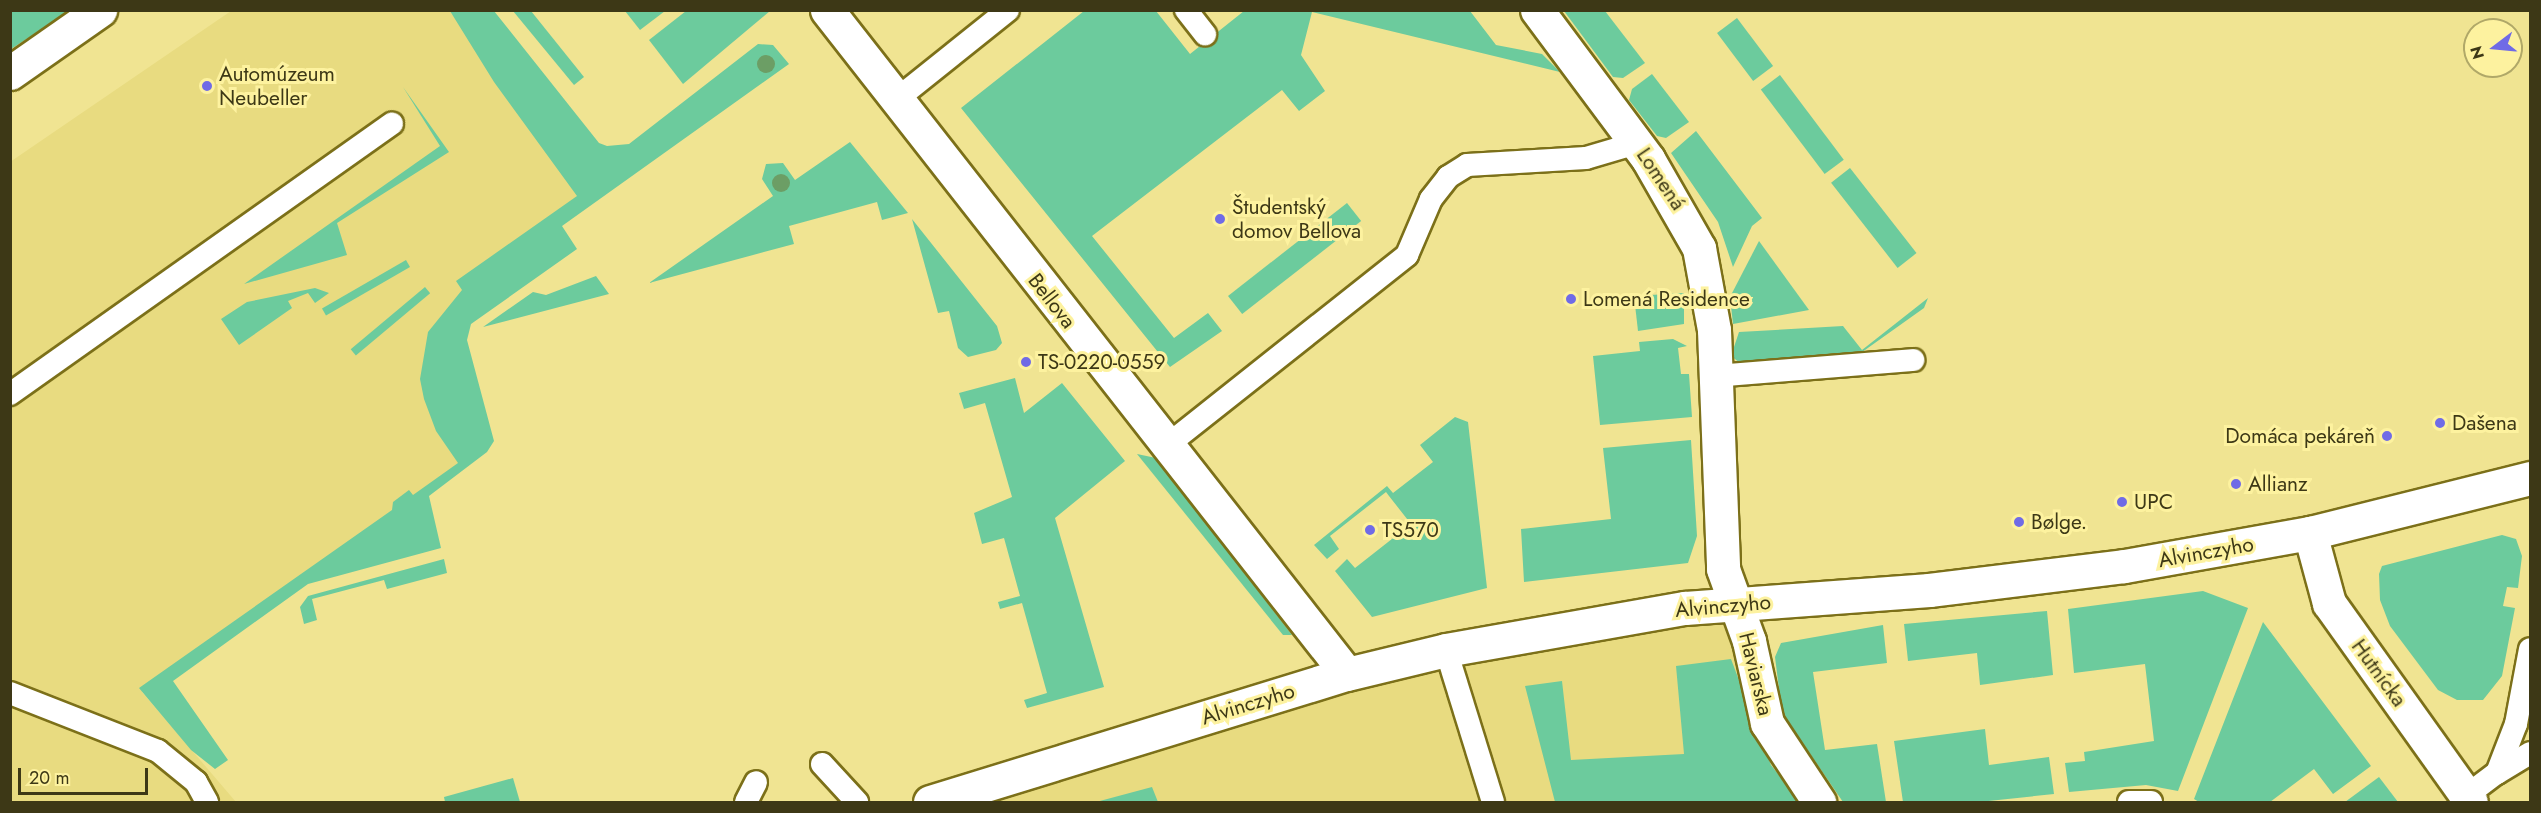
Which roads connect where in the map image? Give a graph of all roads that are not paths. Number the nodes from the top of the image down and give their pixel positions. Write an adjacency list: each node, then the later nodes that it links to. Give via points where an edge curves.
1 (100, 10): 7 (street)
2 (826, 10): 8 (street, Bellova)
3 (1008, 10): 8 (lane)
4 (1186, 10): 6 (lane)
5 (1537, 10): 10 (street, Lomená)
6 (1205, 34)
7 (10, 72)
8 (897, 99): 14 (street, Bellova)
9 (392, 124): 13 (lane)
10 (1637, 143): 12 (street, Lomená, via 1678,205 1699,248 1711,302); 14 (lane, via 1586,158 1467,165 1448,177 1431,199 1407,255)
11 (1913, 360): 12 (lane)
12 (1715, 376): 17 (street, Lomená, via 1723,569)
13 (10, 394)
14 (1165, 447): 20 (street, Bellova)
15 (2530, 478): 16 (street, Alvinczyho)
16 (2310, 533): 17 (street, Alvinczyho, via 2042,578); 26 (street, Hutnícka, via 2329,603)
17 (1736, 604): 19 (street, Alvinczyho, via 1684,608); 32 (street, Haviarska, via 1767,723)
18 (2530, 649): 24 (lane, via 2516,724)
19 (1446, 650): 20 (street, Alvinczyho); 31 (lane)
20 (1347, 674): 30 (street, Alvinczyho)
21 (10, 693): 27 (lane, via 158,751 196,782)
22 (2530, 753): 24 (lane)
23 (822, 764): 29 (lane)
24 (2497, 773): 26 (lane)
25 (756, 782): 28 (lane)
26 (2469, 799)
27 (207, 802)
28 (746, 802)
29 (857, 802)
30 (930, 802)
31 (1493, 802)
32 (1820, 802)
33 (2129, 802): 34 (lane)
34 (2151, 802)

